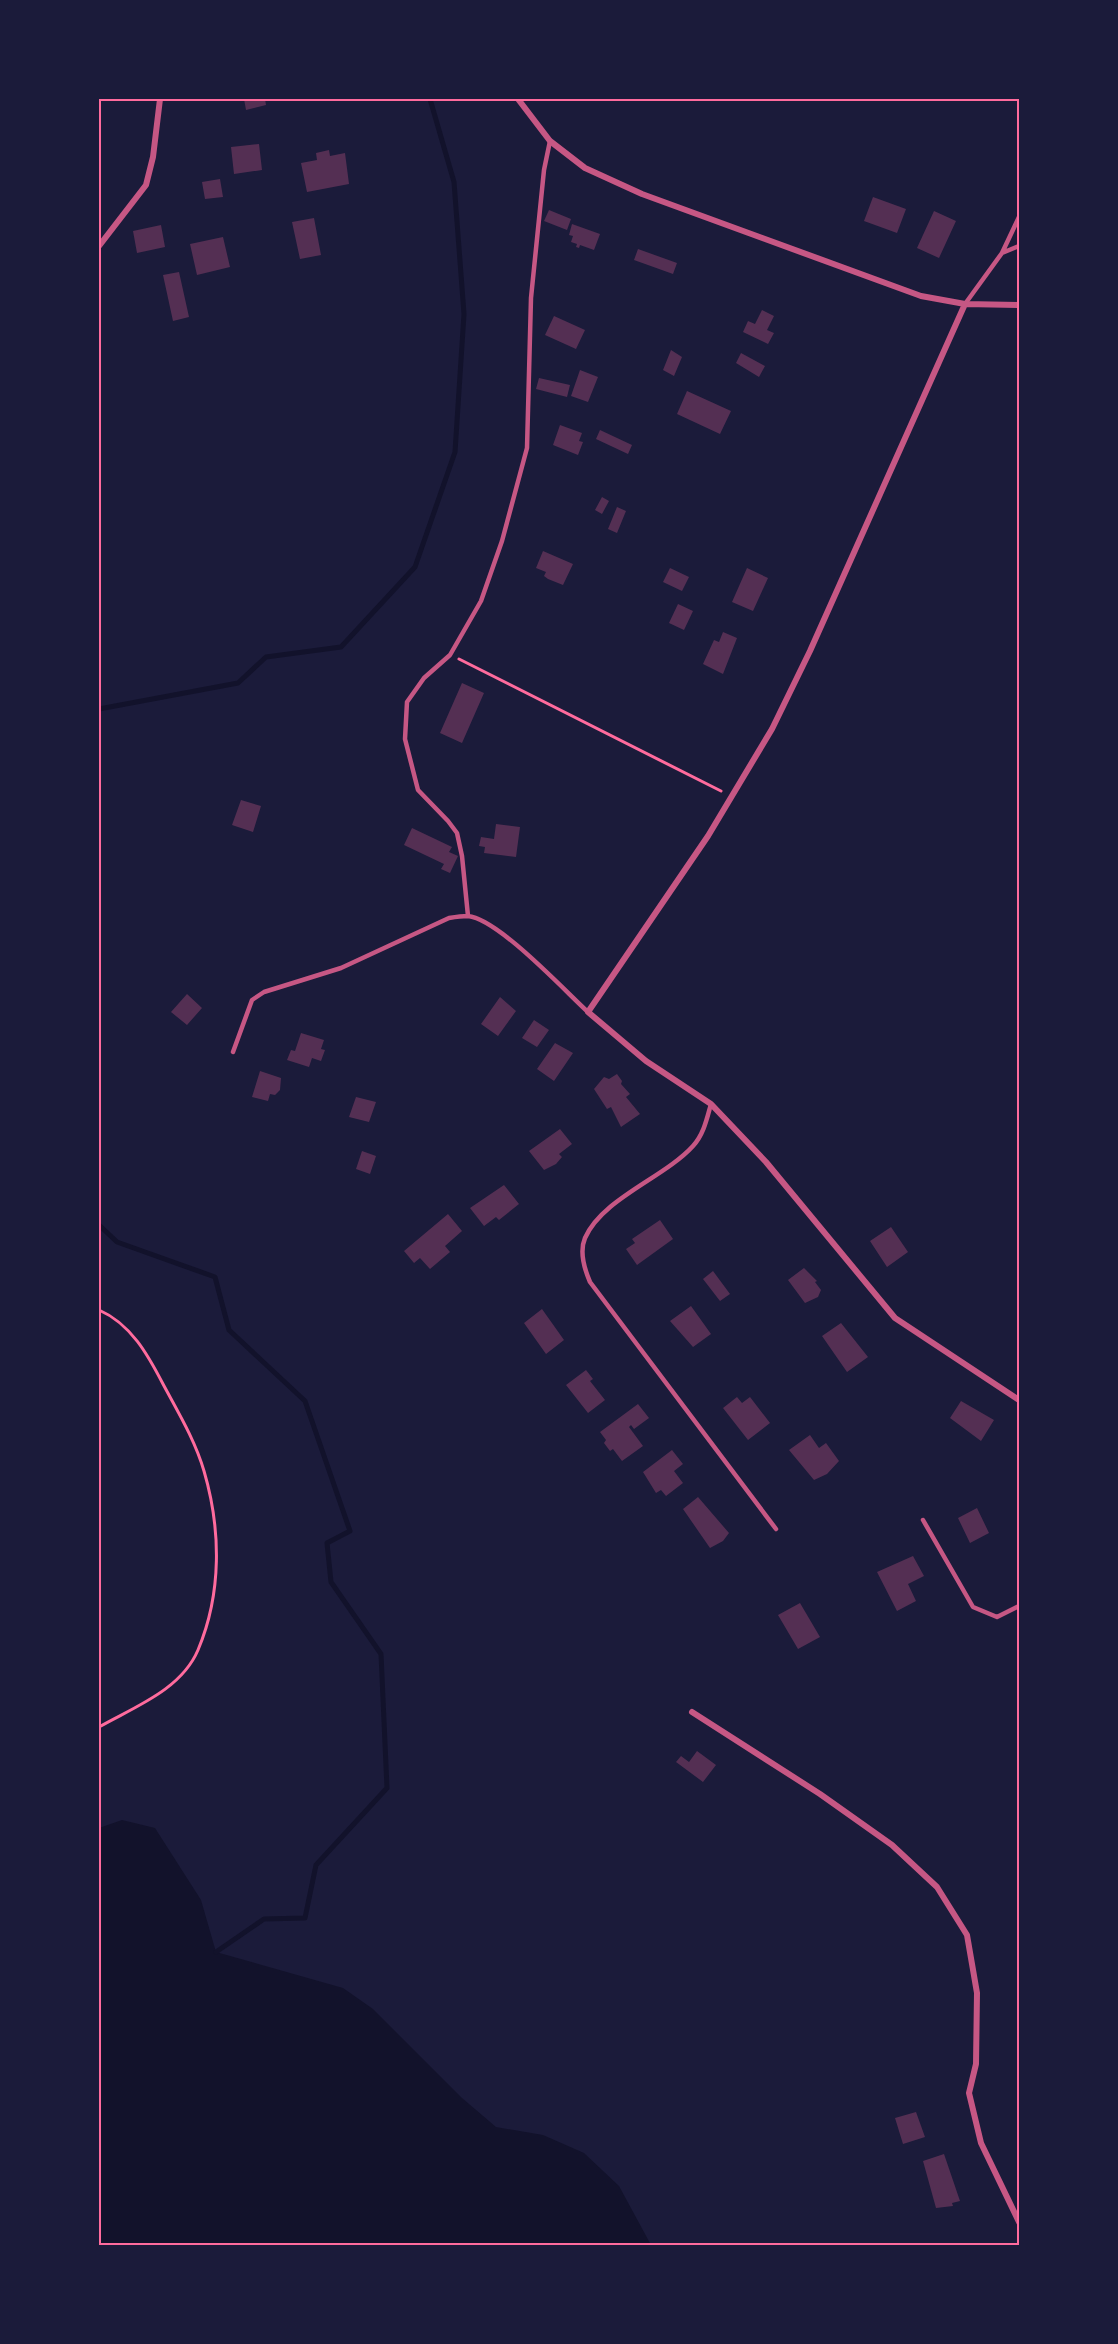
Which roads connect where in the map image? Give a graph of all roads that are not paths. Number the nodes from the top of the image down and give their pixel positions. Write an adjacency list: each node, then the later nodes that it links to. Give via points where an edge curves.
1 (160, 99): 5 (street, via 146,185)
2 (518, 99): 3 (street)
3 (550, 141): 8 (street, via 585,168 642,194 921,296); 10 (lane, via 531,298 526,448 502,541 481,601 450,655 424,678 407,702 405,739 418,790 457,833)
4 (1019, 217): 7 (lane)
5 (99, 246)
6 (1019, 246): 7 (lane)
7 (1002, 253): 8 (lane)
8 (965, 304): 9 (street); 11 (street, via 772,729 708,836)
9 (1019, 305)
10 (468, 916): 11 (lane, via 487,923 511,941); 12 (lane, via 434,923 341,968 264,992 252,1000)
11 (588, 1012): 13 (street, via 646,1061)
12 (233, 1052)
13 (711, 1104): 14 (street, via 765,1162 895,1318); 16 (lane, via 705,1127 694,1144 668,1169 594,1224 584,1239 584,1269)
14 (1019, 1400)
15 (922, 1520): 17 (lane, via 973,1606 997,1617)
16 (776, 1529)
17 (1019, 1606)
18 (692, 1712): 19 (street, via 892,1845 937,1887 967,1935 975,1981 976,2064 969,2093 981,2143)
19 (1019, 2222)

